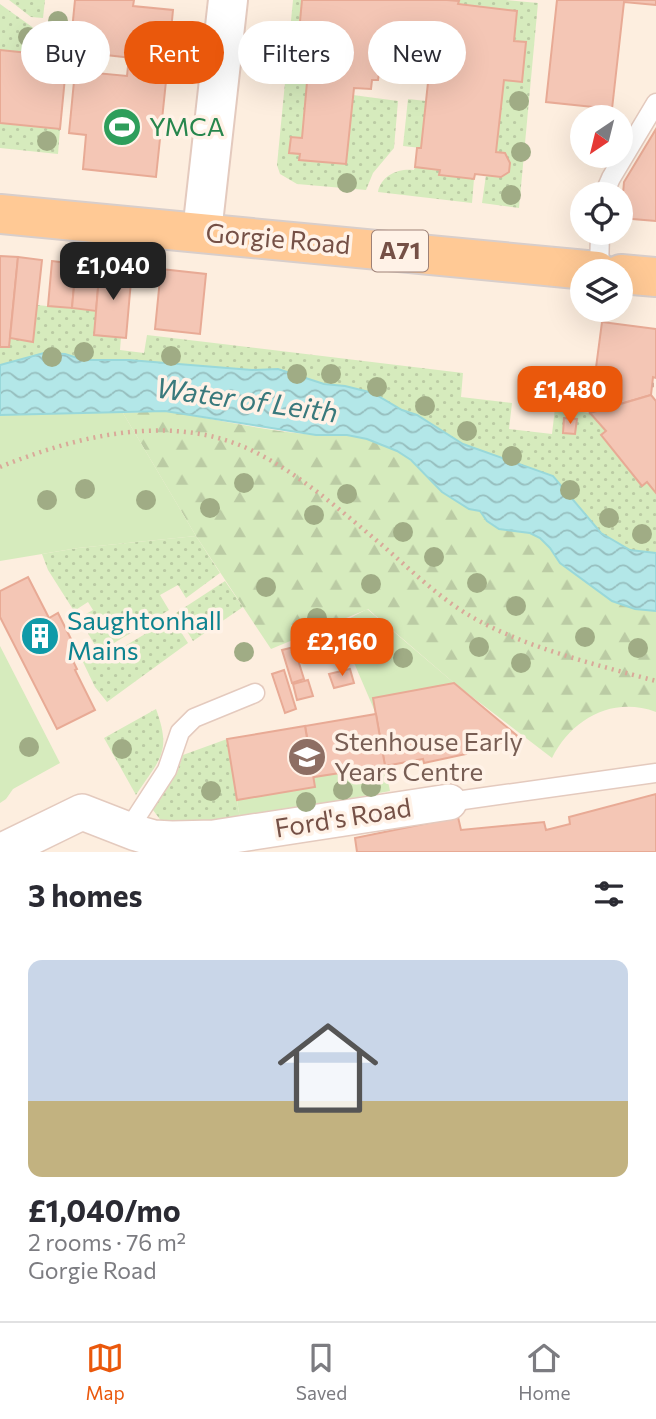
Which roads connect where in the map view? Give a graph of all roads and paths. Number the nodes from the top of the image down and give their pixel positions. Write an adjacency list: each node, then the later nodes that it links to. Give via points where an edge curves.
1 (228, 0): 5 (street)
2 (656, 103): 3 (lane)
3 (609, 182)
4 (0, 214): 5 (main road, Gorgie Road / A71)
5 (202, 232): 6 (main road, Gorgie Road / A71)
6 (570, 268)
7 (633, 275): 8 (main road)
8 (656, 277)
9 (534, 373): 10 (path)
10 (595, 379)
11 (0, 467): 12 (path, via 68,444 143,430 221,439 255,452 302,482 466,613 548,648)
12 (656, 681)
13 (255, 693): 16 (lane, via 194,718 180,732 167,770)
14 (656, 773): 15 (lane)
15 (449, 802): 16 (street, Ford's Road, via 214,838 154,838)
16 (128, 830): 17 (street, Ford's Road, via 82,812)
17 (0, 852)

